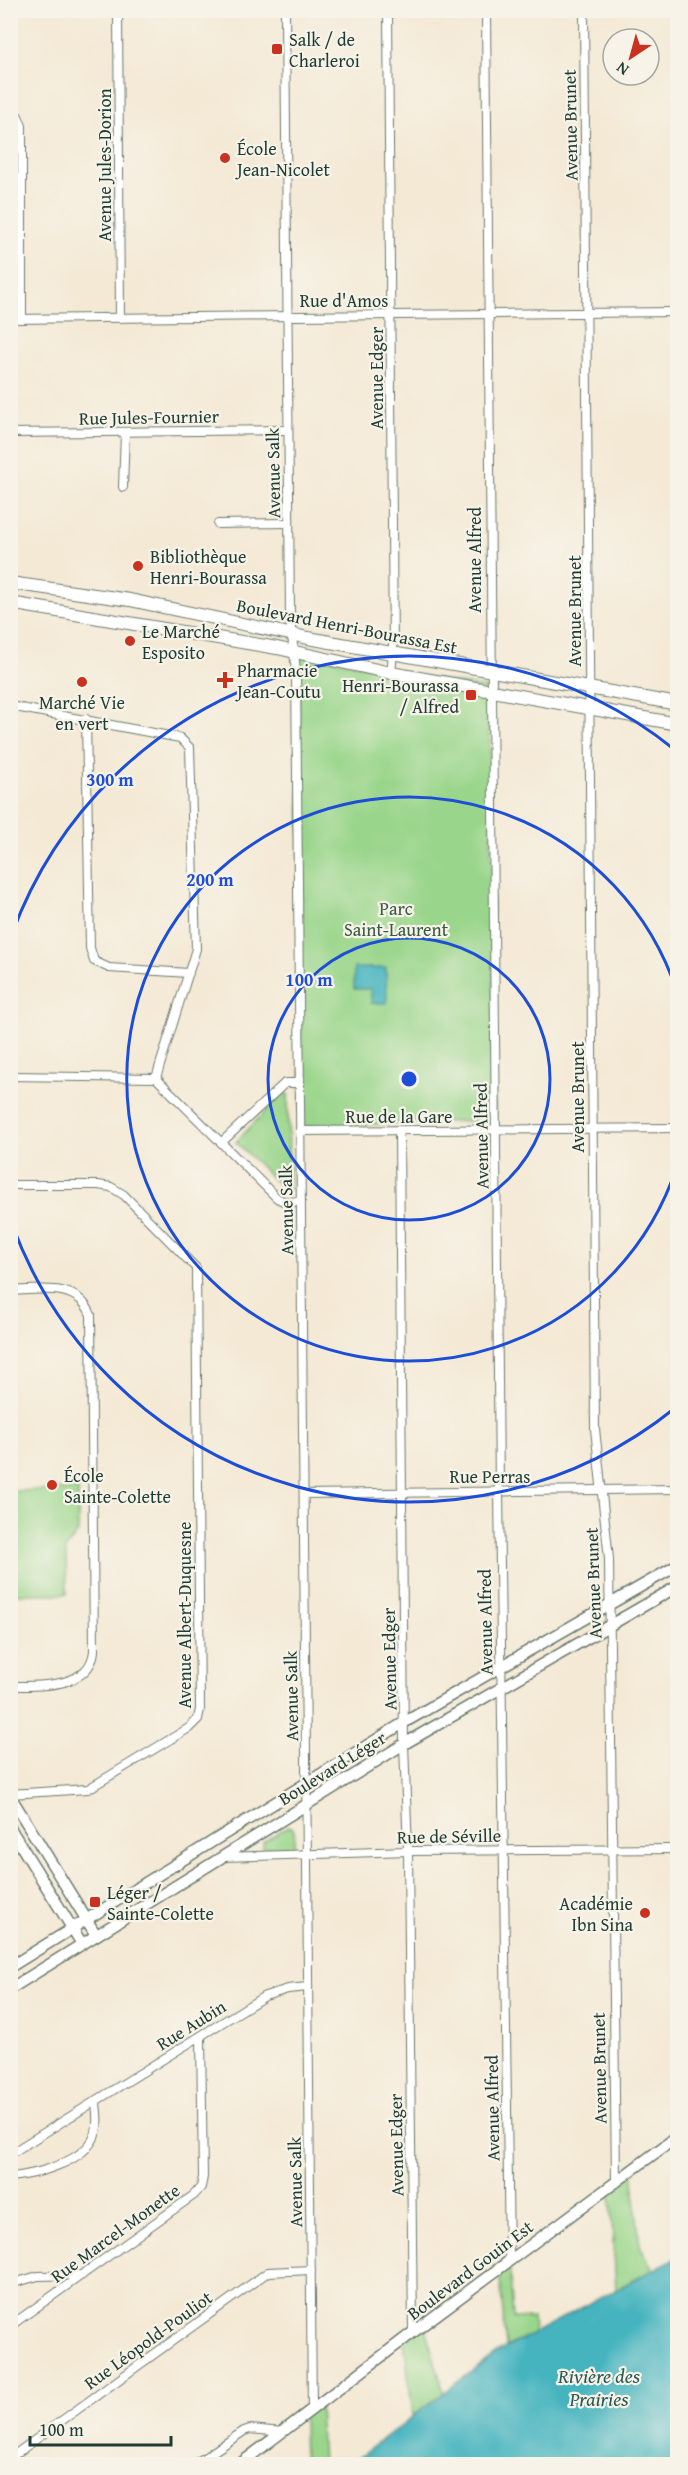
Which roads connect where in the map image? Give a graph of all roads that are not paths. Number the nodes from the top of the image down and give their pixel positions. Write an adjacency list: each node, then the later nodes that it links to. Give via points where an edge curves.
1 (118, 10): 12 (street, Avenue Jules-Dorion)
2 (285, 10): 9 (street, Avenue Salk)
3 (388, 10): 10 (street, Avenue Edger)
4 (486, 10): 11 (street, Avenue Alfred)
5 (584, 10): 8 (street, Avenue Brunet)
6 (10, 112): 13 (street, via 18,116 22,126)
7 (678, 312): 8 (street, Rue d'Amos)
8 (587, 314): 11 (street, Rue d'Amos); 28 (street, Avenue Brunet)
9 (288, 315): 10 (street, Rue d'Amos); 12 (street, Rue d'Amos); 15 (street, Avenue Salk)
10 (391, 315): 11 (street, Rue d'Amos); 25 (street, Avenue Edger)
11 (487, 315): 26 (street, Avenue Alfred)
12 (120, 318): 13 (street, Rue d'Amos)
13 (22, 319): 14 (street, Rue d'Amos)
14 (10, 320)
15 (287, 430): 16 (street, Rue Jules-Fournier); 19 (street, Avenue Salk)
16 (124, 433): 17 (street, Rue Jules-Fournier); 18 (street)
17 (10, 434)
18 (123, 487)
19 (288, 523): 20 (street); 23 (street, Avenue Salk)
20 (218, 524)
21 (10, 583): 23 (main road, Boulevard Henri-Bourassa Est, via 130,600)
22 (10, 603): 24 (main road, Boulevard Henri-Bourassa Est)
23 (292, 635): 24 (street, Avenue Salk); 25 (main road, Boulevard Henri-Bourassa Est)
24 (293, 652): 27 (main road, Boulevard Henri-Bourassa Est); 38 (street, Avenue Salk)
25 (393, 653): 26 (main road, Boulevard Henri-Bourassa Est); 27 (street, Avenue Edger)
26 (491, 671): 28 (main road, Boulevard Henri-Bourassa Est); 29 (street, Avenue Alfred)
27 (391, 673): 29 (main road, Boulevard Henri-Bourassa Est)
28 (589, 688): 30 (main road, Boulevard Henri-Bourassa Est); 32 (street, Avenue Brunet)
29 (492, 691): 32 (main road, Boulevard Henri-Bourassa Est); 43 (street, Avenue Alfred)
30 (678, 704)
31 (10, 706): 33 (street)
32 (590, 709): 34 (main road, Boulevard Henri-Bourassa Est); 40 (street, Avenue Brunet)
33 (86, 719): 35 (street, via 180,738 190,748 196,949); 35 (street, via 90,948 94,961 110,968)
34 (678, 724)
35 (189, 973): 37 (street)
36 (10, 1076): 37 (street)
37 (156, 1078): 44 (street)
38 (300, 1083): 42 (street, Avenue Salk); 44 (street, via 285,1083)
39 (678, 1128): 40 (street, Rue de la Gare)
40 (592, 1129): 43 (street, Rue de la Gare); 49 (street, Avenue Brunet, via 595,1429)
41 (399, 1130): 42 (street, Rue de la Gare); 43 (street, Rue de la Gare); 50 (street, Avenue Edger)
42 (300, 1131): 46 (street, Avenue Salk)
43 (496, 1131): 51 (street, Avenue Alfred)
44 (222, 1142): 46 (street, via 277,1198)
45 (10, 1185): 63 (street, Avenue Albert-Duquesne, via 111,1187 124,1195 195,1268 200,1708 198,1719 189,1728 88,1789)
46 (301, 1202): 52 (street, Avenue Salk)
47 (10, 1291): 58 (street, via 70,1292 86,1305 91,1315 94,1639 90,1665 72,1678 51,1685)
48 (678, 1489): 49 (street, Rue Perras)
49 (602, 1490): 51 (street, Rue Perras); 55 (street, Avenue Brunet)
50 (402, 1491): 51 (street, Rue Perras); 52 (street, Rue Perras); 60 (street, Avenue Edger)
51 (499, 1491): 57 (street, Avenue Alfred)
52 (304, 1494): 62 (street, Avenue Salk)
53 (678, 1565): 55 (main road, Boulevard Léger)
54 (678, 1586): 56 (main road, Boulevard Léger)
55 (610, 1604): 56 (street, Avenue Brunet); 57 (main road, Boulevard Léger)
56 (610, 1625): 59 (main road, Boulevard Léger); 67 (street, Avenue Brunet)
57 (501, 1667): 59 (street, Avenue Alfred); 60 (main road, Boulevard Léger)
58 (10, 1686)
59 (501, 1687): 61 (main road, Boulevard Léger); 70 (street, Avenue Alfred)
60 (405, 1722): 61 (street, Avenue Edger); 62 (main road, Boulevard Léger)
61 (404, 1744): 64 (main road, Boulevard Léger); 69 (street, Avenue Edger)
62 (306, 1783): 64 (street, Avenue Salk); 73 (main road, Boulevard Léger)
63 (10, 1795): 65 (main road)
64 (306, 1803): 71 (street, Avenue Salk); 72 (main road, Boulevard Léger)
65 (27, 1824): 66 (street); 73 (main road)
66 (11, 1831): 74 (main road)
67 (612, 1849): 68 (street, Rue de Séville); 70 (street, Rue de Séville); 85 (street, Avenue Brunet)
68 (678, 1849)
69 (408, 1851): 70 (street, Rue de Séville); 71 (street, Rue de Séville); 91 (street, Avenue Edger)
70 (504, 1851): 86 (street, Avenue Alfred)
71 (307, 1854): 72 (street, Rue de Séville); 78 (street, Avenue Salk)
72 (221, 1857): 75 (main road, Boulevard Léger)
73 (86, 1919): 74 (main road, Boulevard Léger); 75 (main road)
74 (72, 1928): 76 (main road); 77 (main road, Boulevard Léger)
75 (96, 1935): 76 (main road, Boulevard Léger)
76 (82, 1944): 79 (main road, Boulevard Léger)
77 (10, 1967)
78 (308, 1987): 80 (street, Rue Aubin, via 265,1996); 87 (street, Avenue Salk)
79 (10, 1989)
80 (201, 2037): 81 (street, Rue Aubin); 88 (street, Rue Marcel-Monette, via 201,2187)
81 (96, 2103): 83 (street, Rue Aubin); 84 (street, via 96,2130 86,2147 55,2168)
82 (678, 2136): 85 (main road, Boulevard Gouin Est)
83 (10, 2154)
84 (10, 2177)
85 (616, 2183): 86 (main road, Boulevard Gouin Est)
86 (509, 2260): 91 (main road, Boulevard Gouin Est)
87 (311, 2270): 92 (street, Avenue Salk); 94 (street, Rue Léopold-Pouliot, via 268,2272)
88 (82, 2275): 89 (street, via 38,2277); 90 (street, Rue Marcel-Monette)
89 (10, 2284)
90 (10, 2326)
91 (413, 2332): 92 (main road, Boulevard Gouin Est)
92 (312, 2410): 93 (main road, Boulevard Gouin Est)
93 (283, 2432): 95 (street, via 244,2431); 96 (main road, Boulevard Gouin Est)
94 (10, 2458)
95 (195, 2464)
96 (240, 2464)

